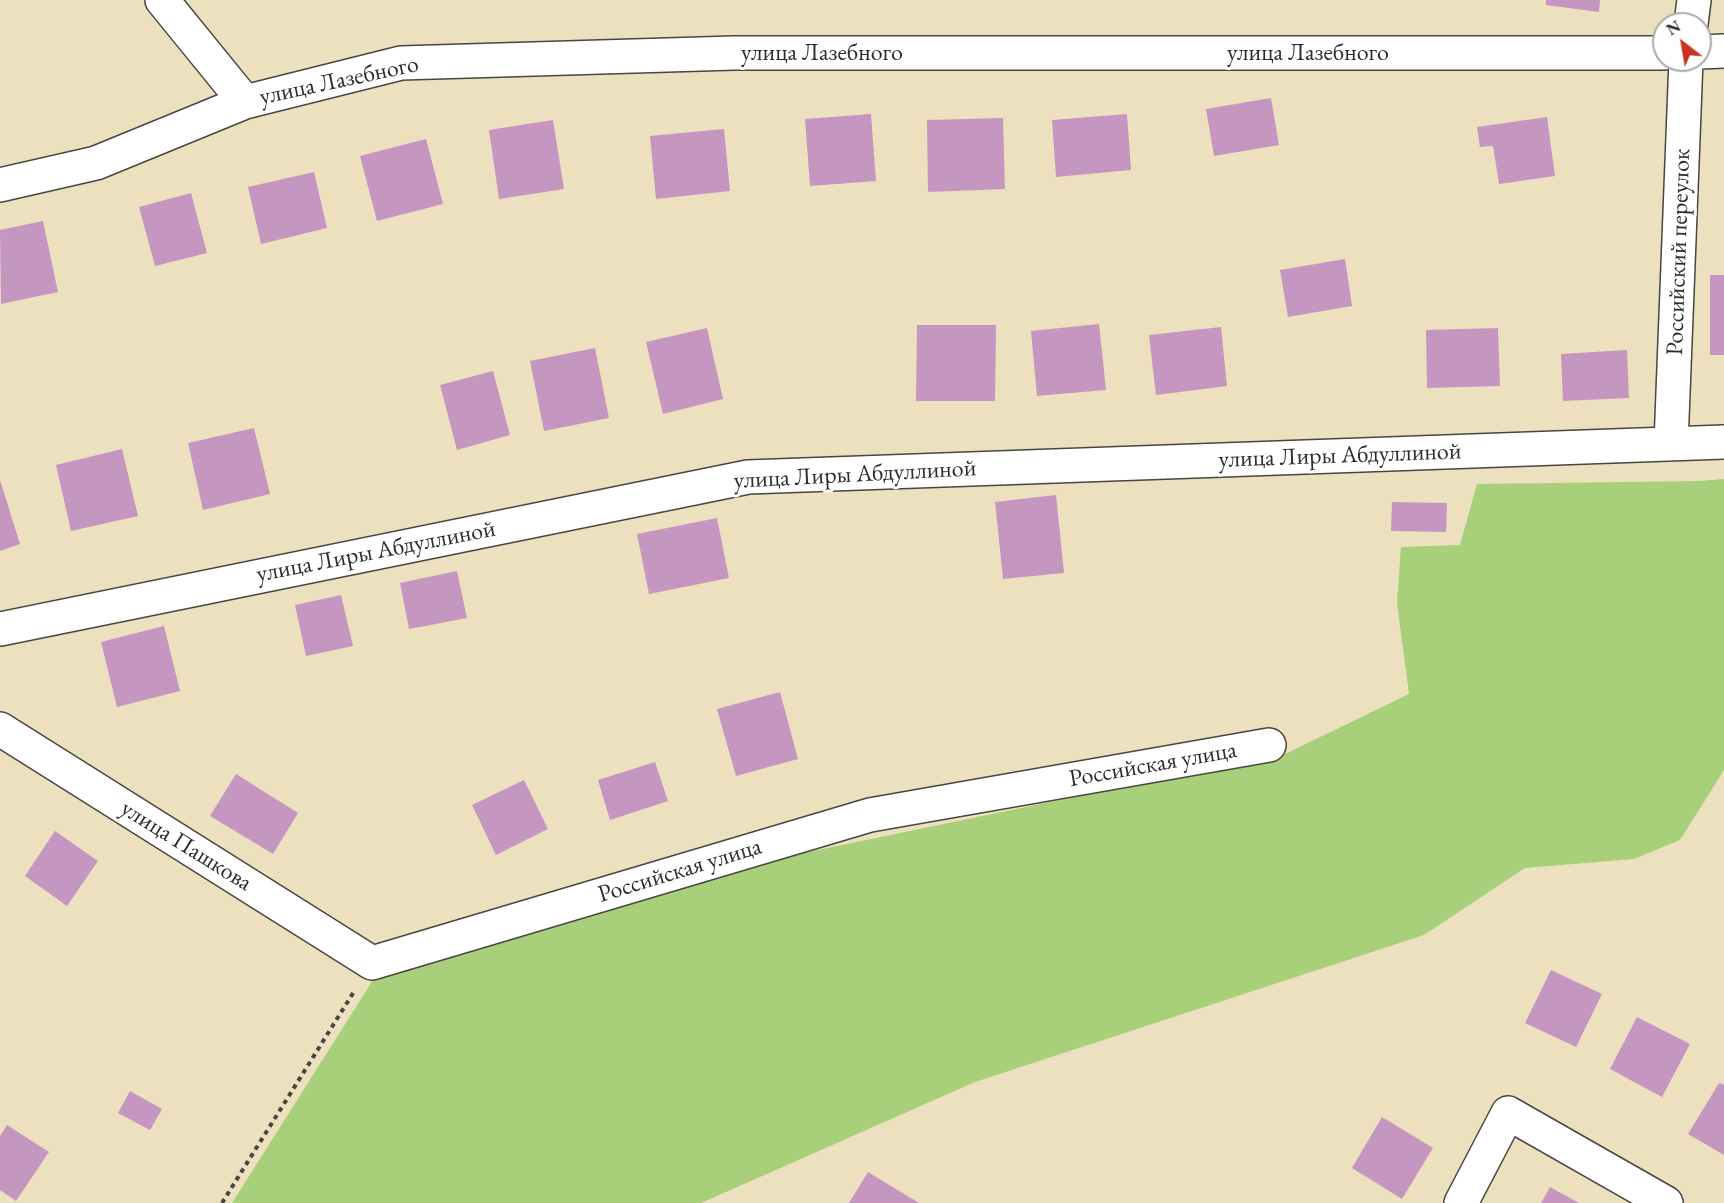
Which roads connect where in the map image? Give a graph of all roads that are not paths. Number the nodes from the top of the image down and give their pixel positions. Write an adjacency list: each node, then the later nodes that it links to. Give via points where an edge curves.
1 (162, 0): 4 (street)
2 (1652, 53): 4 (street, улица Лазебного, via 734,53 401,63)
3 (1686, 72): 7 (street, Российский переулок)
4 (245, 102): 5 (street, улица Лазебного, via 96,163)
5 (0, 185)
6 (1724, 442): 7 (street, улица Лиры Абдуллиной)
7 (1671, 444): 8 (street, улица Лиры Абдуллиной, via 748,477)
8 (0, 629)
9 (0, 729): 11 (street, улица Пашкова)
10 (1269, 745): 11 (street, Российская улица, via 870,815)
11 (372, 963)
12 (1461, 1203): 13 (street, via 1508,1113)
13 (1666, 1203)

